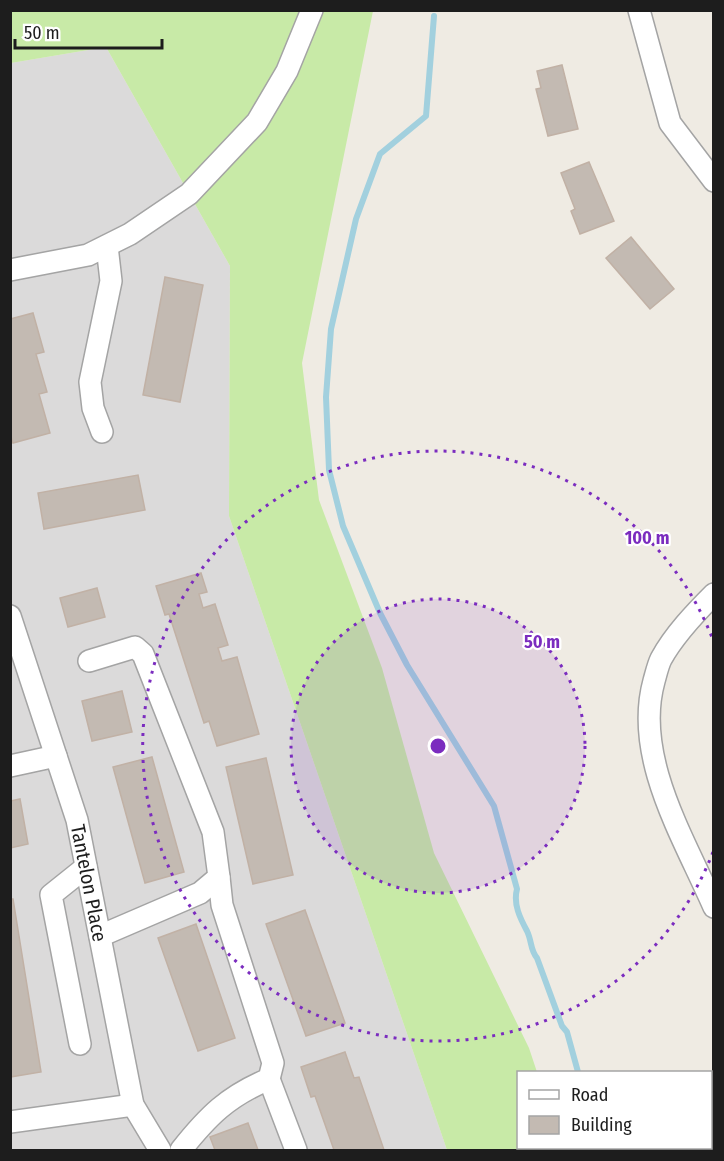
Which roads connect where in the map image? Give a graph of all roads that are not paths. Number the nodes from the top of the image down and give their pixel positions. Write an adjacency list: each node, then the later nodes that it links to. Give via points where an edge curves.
1 (312, 10): 4 (street, via 287,71 256,122 189,194)
2 (639, 10): 3 (street, via 670,123)
3 (714, 182)
4 (107, 246): 5 (street, via 88,255); 6 (street, via 111,281 90,382 93,408)
5 (10, 270)
6 (102, 432)
7 (714, 594): 14 (street, via 660,659 648,702 655,772)
8 (10, 616): 10 (street, Tantelon Place)
9 (89, 661): 13 (street, via 135,647 143,654 213,832)
10 (56, 756): 11 (street); 12 (street, Tantelon Place, via 77,820)
11 (10, 766)
12 (86, 867): 15 (street, Tantelon Place); 16 (street, via 51,895)
13 (219, 877): 15 (street, via 200,893); 17 (street, via 222,905 273,1063)
14 (714, 907)
15 (100, 936): 18 (street, Tantelon Place)
16 (80, 1044)
17 (269, 1079): 21 (street, via 239,1091 206,1119); 22 (street)
18 (133, 1105): 19 (street); 20 (street, Tantelon Place)
19 (10, 1122)
20 (160, 1150)
21 (181, 1150)
22 (296, 1150)

